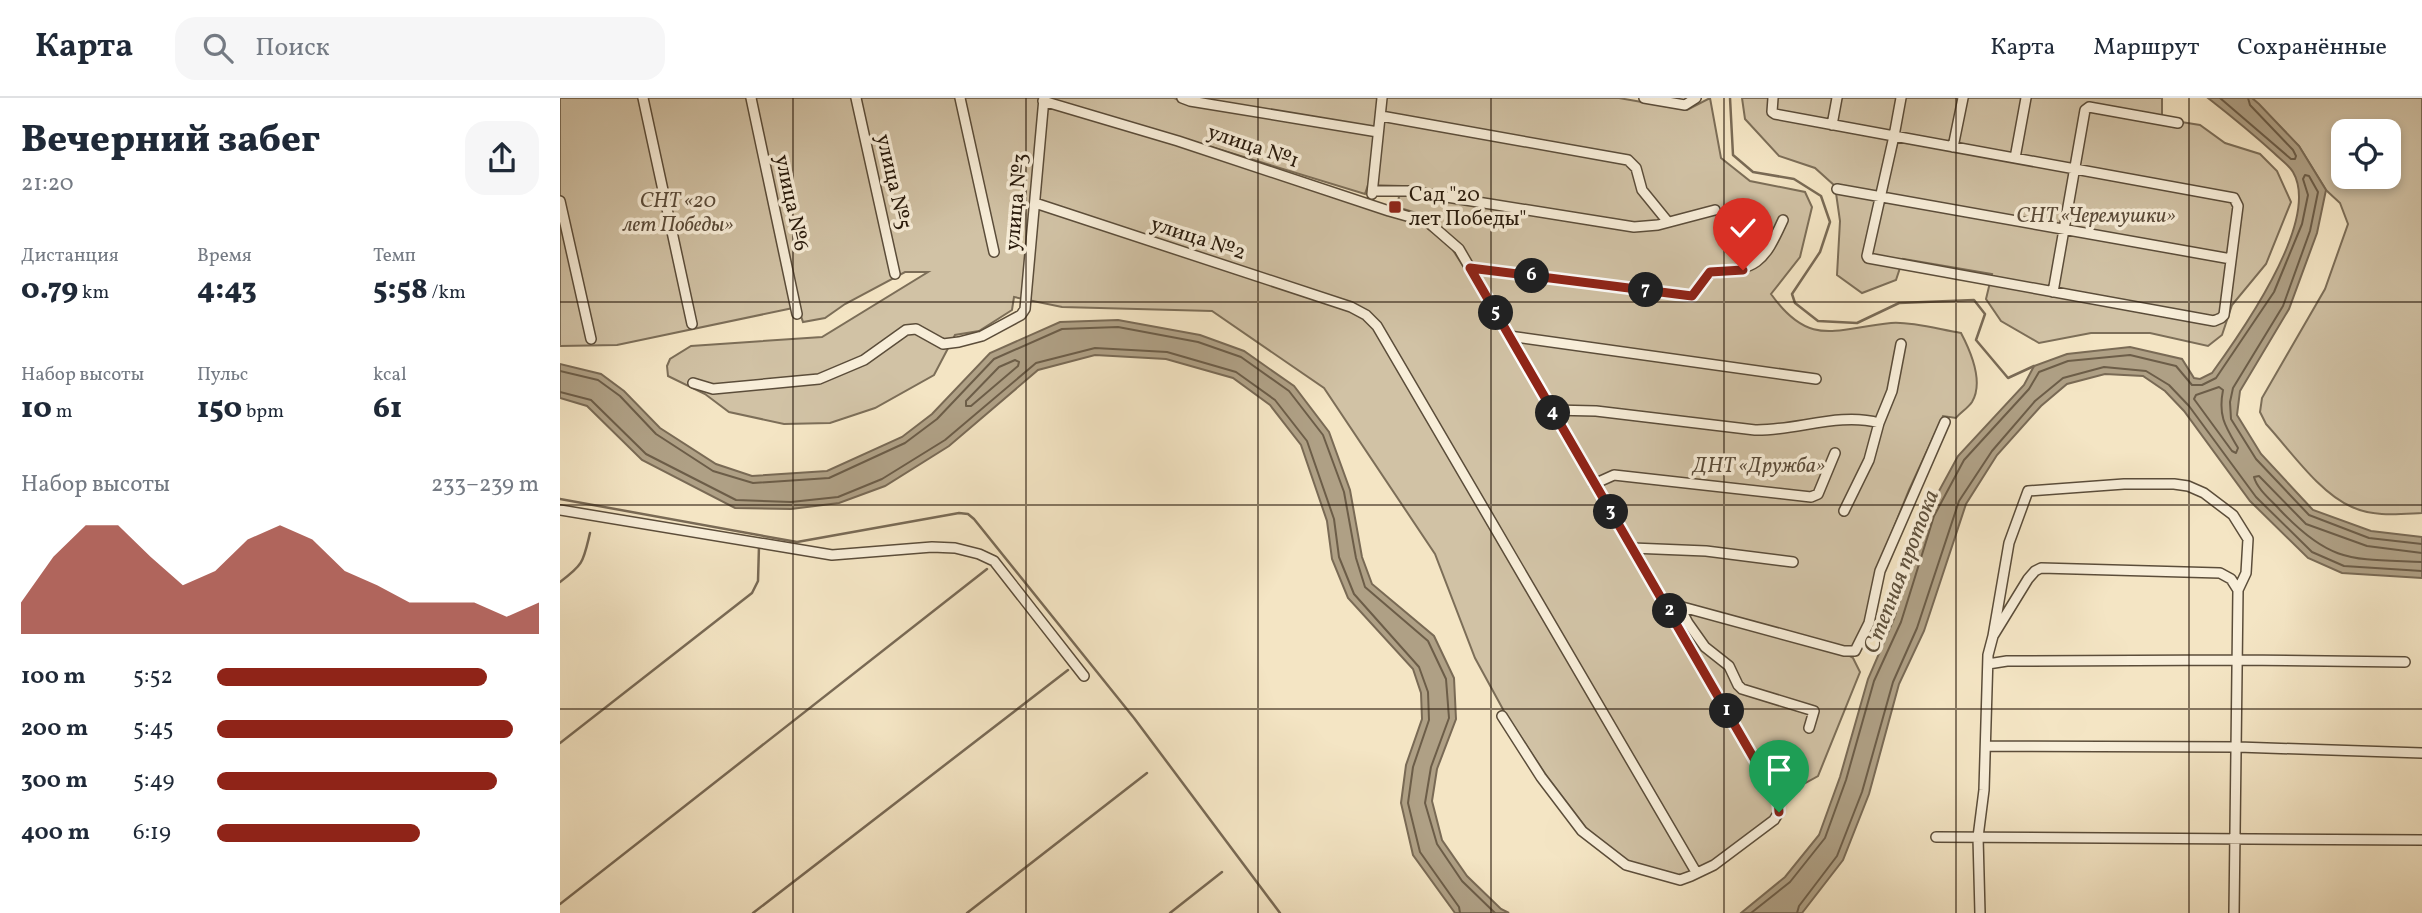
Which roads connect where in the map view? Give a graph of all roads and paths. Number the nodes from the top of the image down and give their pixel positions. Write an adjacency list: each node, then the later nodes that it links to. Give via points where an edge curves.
1 (643, 98): 39 (street)
2 (751, 98): 38 (street, улица №6)
3 (856, 98): 36 (street, улица №5)
4 (960, 98): 33 (street)
5 (1182, 98): 18 (street)
6 (1382, 98): 15 (street)
7 (1644, 98): 8 (street, via 1685,105)
8 (1696, 98)
9 (1773, 98): 17 (street, via 1775,114)
10 (1837, 98): 17 (street)
11 (1901, 98): 19 (street)
12 (1963, 98): 20 (street)
13 (2026, 98): 21 (street)
14 (1043, 99): 27 (street, улица №3); 28 (street, улица №1)
15 (1381, 116): 18 (street); 31 (street, via 1628,160 1636,168 1642,190)
16 (2178, 123): 22 (street, via 2087,108)
17 (1832, 125): 19 (street)
18 (1378, 132): 24 (street)
19 (1895, 136): 20 (street); 25 (street)
20 (1954, 147): 21 (street)
21 (2015, 158): 22 (street)
22 (2075, 169): 32 (street); 34 (street, via 2234,198 2238,206)
23 (1837, 189): 25 (street)
24 (1373, 191): 28 (street); 31 (street, via 1409,191 1634,227)
25 (1879, 196): 32 (street); 37 (street, via 1868,258)
26 (560, 201): 41 (street)
27 (1035, 203): 44 (street, улица №3, via 1025,309 982,336 943,344 916,329 906,330 864,360 819,379 713,389); 71 (street, улица №2, via 1351,307 1377,326)
28 (1369, 205): 35 (street, улица №1, via 1428,222 1459,249)
29 (1715, 210): 31 (street)
30 (1783, 220): 35 (street, via 1758,261 1743,270 1710,272 1692,296)
31 (1668, 222)
32 (2065, 229): 34 (street); 37 (street)
33 (994, 251)
34 (2231, 259): 37 (street, via 2224,315 2217,320)
35 (1470, 268): 40 (street, улица №1)
36 (895, 274)
37 (2053, 292)
38 (797, 314)
39 (692, 324)
40 (1508, 336): 43 (street); 45 (street, улица №1)
41 (591, 339)
42 (1901, 344): 47 (street, via 1892,391)
43 (1816, 379)
44 (693, 383)
45 (1552, 411): 47 (street, via 1597,411 1776,431 1832,422); 49 (street, улица №1)
46 (1945, 422): 56 (street, via 1880,571 1869,623 1855,651)
47 (1879, 423): 51 (street, via 1863,476)
48 (1835, 453): 49 (street, via 1818,494 1811,497 1614,475)
49 (1594, 484): 52 (street, улица №1)
50 (560, 510): 61 (street, via 832,555 932,547 979,554 994,561)
51 (1844, 511)
52 (1632, 548): 53 (street); 55 (street, улица №1)
53 (1793, 562)
54 (2238, 590): 57 (street, via 2220,573 2041,568 2028,579); 57 (street, via 2250,544 2233,515 2204,493 2174,484 2028,491 2009,543); 58 (street)
55 (1664, 602): 56 (street); 71 (street, улица №1, via 1778,800 1774,820 1714,865)
56 (1679, 606): 63 (street, via 1705,647 1729,666 1742,689 1814,711)
57 (1993, 636): 60 (street)
58 (2237, 660): 59 (street); 60 (street); 65 (street)
59 (2405, 662)
60 (1988, 664): 64 (street)
61 (1084, 676)
62 (1502, 716): 71 (street, via 1541,777 1593,840 1626,866 1680,880)
63 (1809, 728)
64 (1986, 746): 65 (street); 68 (street)
65 (2238, 747): 66 (street); 69 (street)
66 (2422, 753)
67 (1936, 837): 68 (street)
68 (1978, 837): 69 (street); 72 (street)
69 (2234, 841): 70 (street); 73 (street)
70 (2422, 841)
71 (1696, 872)
72 (1980, 913)
73 (2235, 913)

